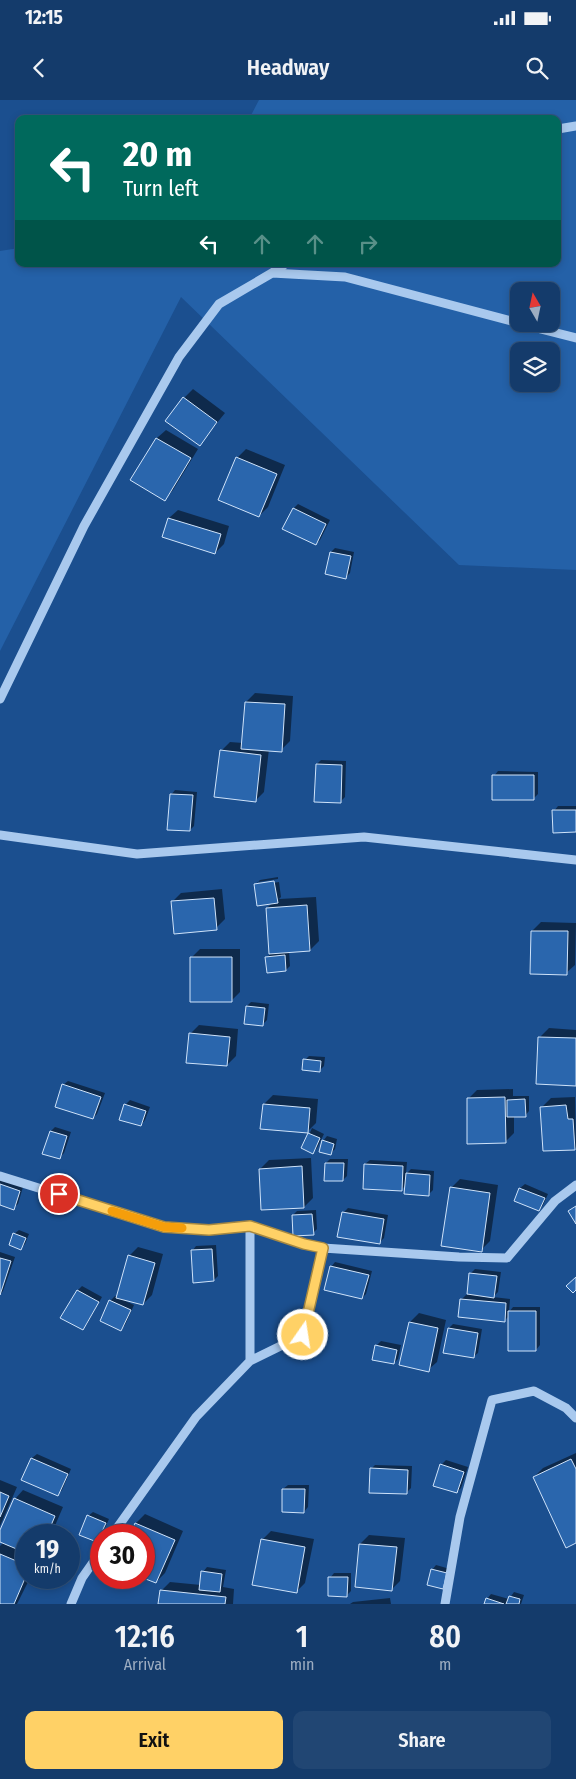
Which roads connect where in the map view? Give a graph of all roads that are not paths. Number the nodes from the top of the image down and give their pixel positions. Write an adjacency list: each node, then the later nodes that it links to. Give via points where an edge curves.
1 (576, 126): 2 (street)
2 (561, 128)
3 (281, 267): 4 (street)
4 (272, 273): 5 (street, via 344,278); 8 (street, via 220,304 179,357 84,526)
5 (510, 320)
6 (554, 332): 7 (street)
7 (576, 338)
8 (0, 698)
9 (0, 836): 10 (street, via 137,854 364,837)
10 (576, 860)
11 (0, 1176): 13 (street, via 164,1227 209,1230)
12 (576, 1185): 14 (street, via 555,1201 507,1258)
13 (250, 1226): 14 (street); 15 (street)
14 (323, 1248): 15 (street, via 303,1335)
15 (250, 1361): 17 (street, via 196,1417)
16 (576, 1418): 20 (street, via 566,1408 534,1391 492,1400 460,1518)
17 (120, 1524)
18 (90, 1567): 19 (street)
19 (71, 1604)
20 (445, 1604)

